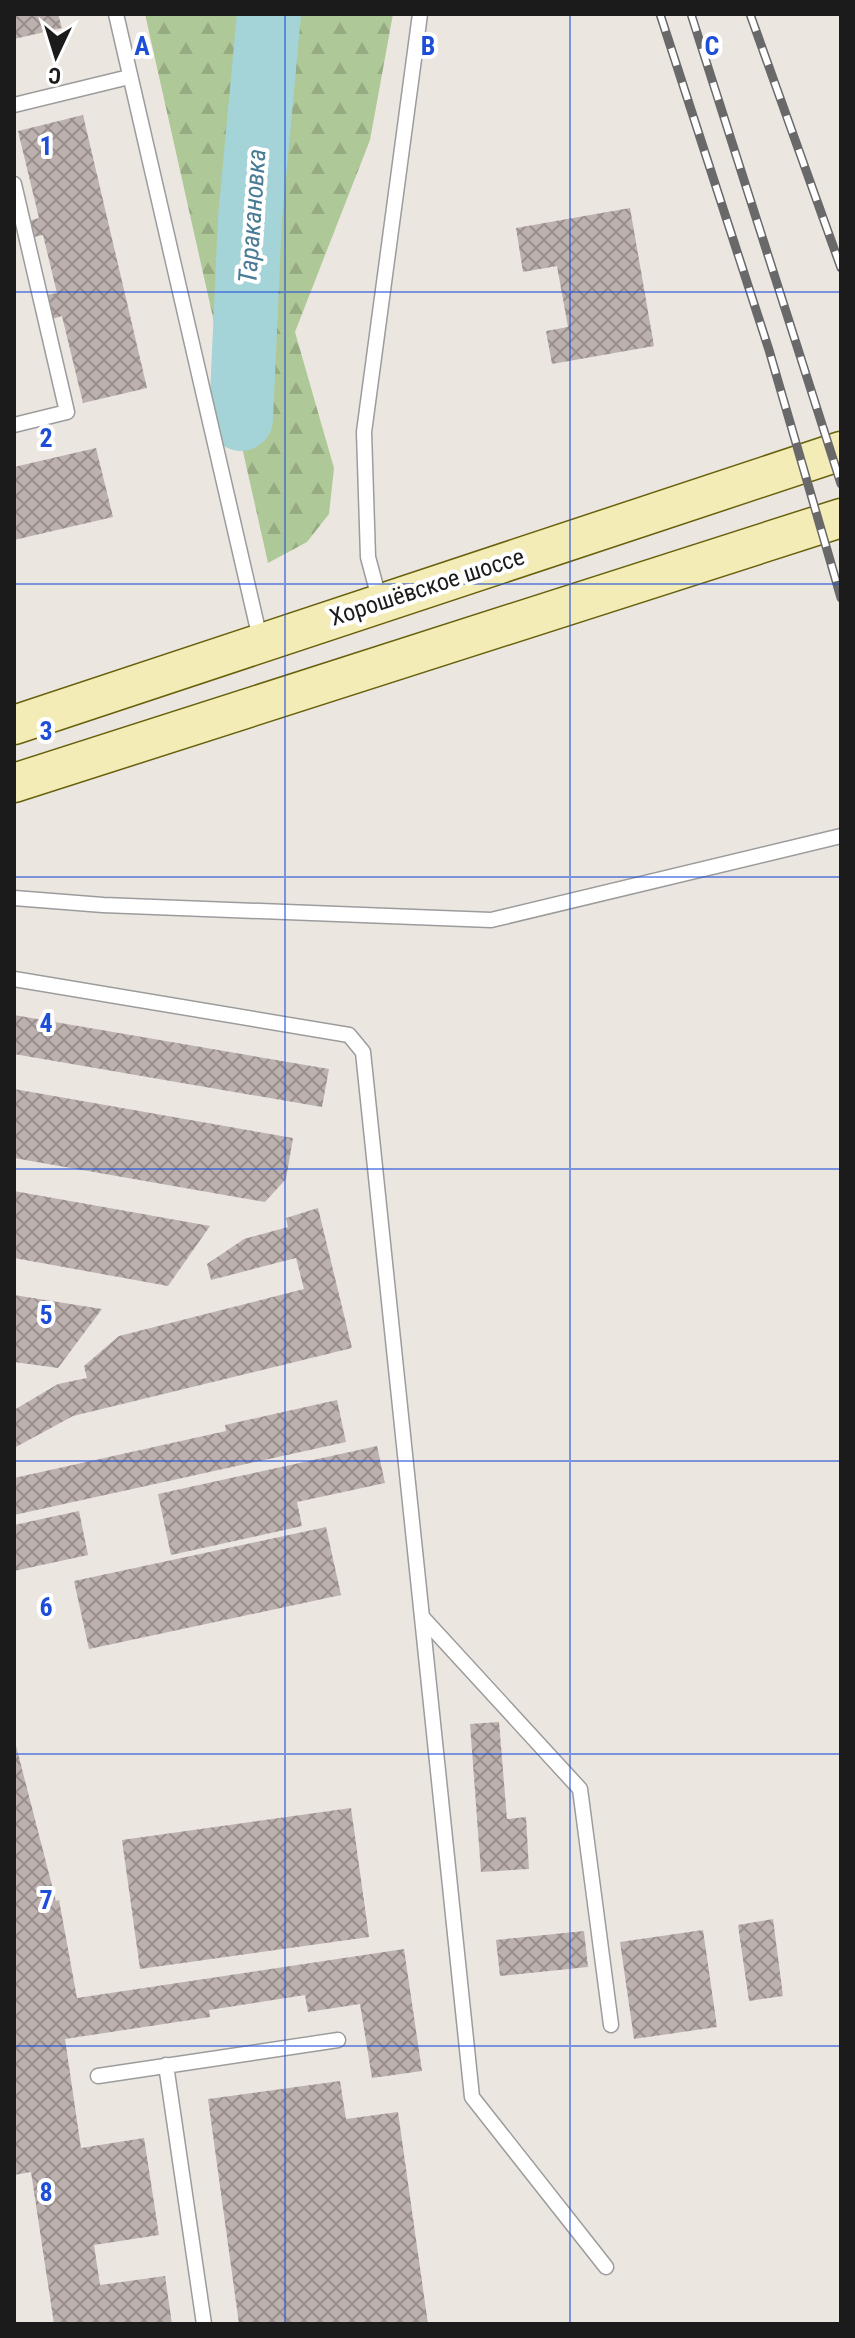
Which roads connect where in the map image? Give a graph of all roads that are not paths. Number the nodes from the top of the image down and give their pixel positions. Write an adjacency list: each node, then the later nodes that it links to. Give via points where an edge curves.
1 (116, 14): 3 (lane)
2 (420, 14): 9 (lane, via 364,432 368,557)
3 (129, 77): 4 (lane); 10 (lane)
4 (14, 105)
5 (14, 184): 6 (lane, via 67,412)
6 (14, 425)
7 (841, 451): 9 (main road, Хорошёвское шоссе)
8 (841, 518): 12 (main road)
9 (380, 602): 10 (main road, Хорошёвское шоссе)
10 (262, 644): 11 (main road, Хорошёвское шоссе)
11 (14, 725)
12 (14, 783)
13 (841, 836): 14 (lane, via 491,920)
14 (14, 898)
15 (14, 979): 16 (lane, via 349,1035 363,1052)
16 (424, 1619): 17 (lane, via 580,1789); 21 (lane, via 472,2097)
17 (611, 2025)
18 (338, 2040): 19 (lane)
19 (166, 2065): 20 (lane); 22 (lane)
20 (98, 2076)
21 (606, 2267)
22 (204, 2324)

